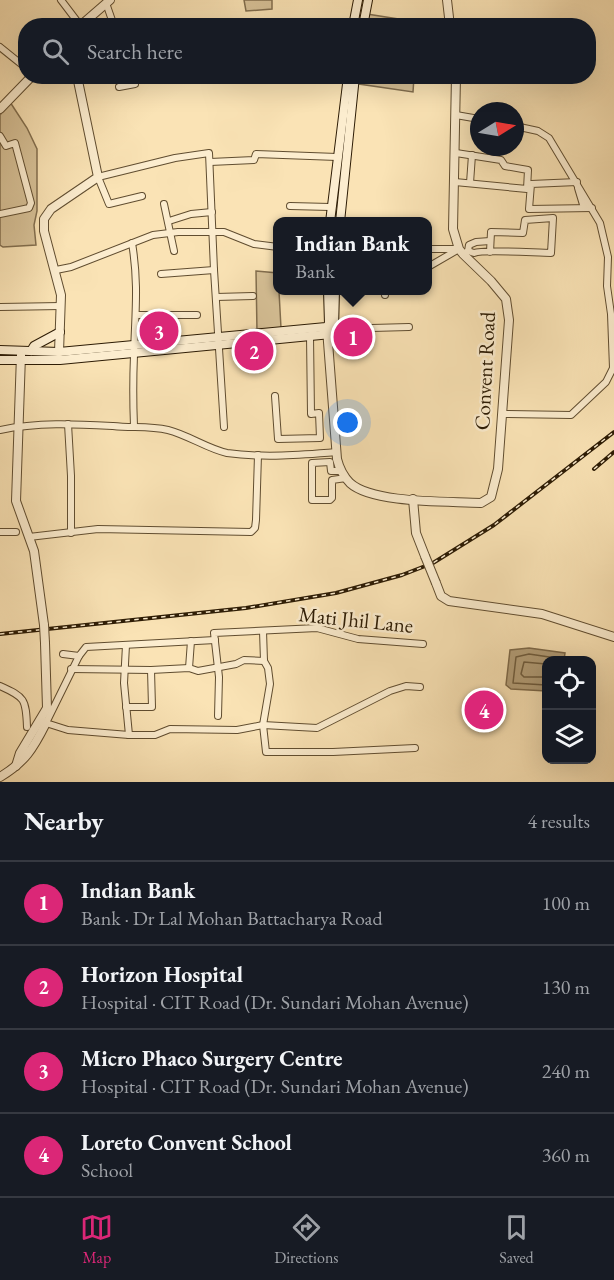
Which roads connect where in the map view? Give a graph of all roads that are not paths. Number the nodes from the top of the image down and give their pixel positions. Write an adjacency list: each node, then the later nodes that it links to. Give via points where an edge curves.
1 (61, 0): 6 (street)
2 (358, 0): 9 (main road)
3 (368, 0): 10 (main road)
4 (447, 0): 11 (street)
5 (108, 2): 7 (street); 8 (street)
6 (75, 18)
7 (89, 18)
8 (112, 18)
9 (355, 18)
10 (365, 18)
11 (449, 18)
12 (0, 47): 13 (street)
13 (18, 62)
14 (24, 84): 21 (street)
15 (79, 84): 32 (street)
16 (135, 84): 20 (street)
17 (347, 84): 30 (main road)
18 (354, 84): 45 (main road)
19 (456, 84): 22 (street)
20 (119, 87)
21 (0, 109)
22 (456, 115): 23 (street); 26 (street)
23 (470, 117)
24 (524, 128): 35 (street, via 549,138)
25 (0, 136): 43 (street, via 6,146 15,143 31,203 29,208)
26 (456, 153): 27 (street); 33 (street)
27 (470, 155)
28 (472, 156): 34 (street)
29 (478, 156): 34 (street, via 528,170 527,189)
30 (337, 157): 31 (street, via 256,154 254,160); 39 (main road)
31 (210, 162): 32 (street, via 209,153); 42 (street)
32 (98, 177): 36 (street, via 109,204); 57 (street, via 51,209 44,219)
33 (455, 182): 34 (street); 54 (street, via 453,229)
34 (470, 183)
35 (576, 183): 40 (street); 40 (street, via 531,184 529,209); 41 (street)
36 (142, 196)
37 (164, 204): 46 (street)
38 (290, 206): 39 (street)
39 (330, 207): 44 (main road)
40 (584, 208): 41 (street)
41 (592, 208): 80 (street, via 608,257 613,368 606,382 571,415)
42 (213, 212): 46 (street); 47 (street)
43 (0, 214)
44 (330, 217)
45 (341, 217)
46 (169, 220): 48 (street)
47 (213, 232): 48 (street); 51 (street); 58 (street)
48 (171, 233): 50 (street); 53 (street)
49 (490, 241): 54 (street, via 476,242); 55 (street); 55 (street, via 491,232 523,233 525,220 553,218 551,253)
50 (132, 243): 57 (street); 66 (street)
51 (273, 246)
52 (432, 249): 54 (street)
53 (174, 251)
54 (464, 251): 55 (street); 56 (street); 80 (street, Convent Road, via 506,299 509,320)
55 (490, 252)
56 (432, 265)
57 (56, 270): 64 (street)
58 (214, 270): 59 (street); 63 (street)
59 (161, 274)
60 (328, 295): 69 (main road)
61 (334, 295): 69 (main road)
62 (253, 296): 63 (street)
63 (216, 297): 72 (street)
64 (61, 306): 65 (street); 70 (street)
65 (0, 307)
66 (137, 315): 67 (street); 73 (street)
67 (196, 315)
68 (409, 327): 69 (street)
69 (329, 330): 71 (main road); 72 (main road); 86 (street)
70 (60, 332): 75 (main road); 76 (street)
71 (310, 336): 72 (main road); 79 (street, via 311,414 319,413 320,438 278,439)
72 (220, 341): 73 (main road); 84 (street)
73 (134, 349): 76 (main road); 77 (main road, via 60,360); 83 (street)
74 (0, 350): 77 (main road)
75 (31, 351): 76 (main road); 77 (main road)
76 (59, 352)
77 (21, 355): 78 (main road); 82 (street)
78 (0, 360)
79 (275, 396)
80 (502, 414): 91 (street, Convent Road, via 498,469 491,497 481,502)
81 (68, 424): 82 (street); 83 (street); 94 (street)
82 (19, 426): 85 (street); 95 (street, via 16,501)
83 (134, 426): 87 (street, via 169,430 219,451)
84 (224, 427)
85 (0, 430)
86 (336, 452): 87 (street); 89 (street)
87 (258, 454): 94 (street, via 256,520 251,532)
88 (331, 471): 89 (street); 90 (street); 90 (street, via 328,461 312,463 312,500 332,498)
89 (343, 474): 90 (street); 91 (street, via 361,489 387,498)
90 (332, 480)
91 (412, 499): 98 (street, bridge, via 416,533 441,596 449,601 542,614)
92 (0, 532): 93 (street)
93 (16, 532)
94 (70, 532): 95 (street)
95 (29, 537): 119 (street, bridge, via 44,625 47,708)
96 (263, 630): 97 (street, Mati Jhil Lane); 100 (street, Mati Jhil Lane, via 317,628 358,639); 104 (street)
97 (214, 636): 99 (street, Mati Jhil Lane); 106 (street)
98 (614, 637)
99 (191, 641): 101 (street, Mati Jhil Lane); 105 (street)
100 (423, 644)
101 (126, 645): 103 (street, Mati Jhil Lane, via 86,647); 108 (street)
102 (63, 654): 103 (street)
103 (79, 657): 107 (street)
104 (264, 661): 106 (street, via 244,660); 115 (street, via 270,684)
105 (189, 668): 106 (street); 109 (street)
106 (218, 668): 113 (street)
107 (71, 669): 108 (street); 114 (street)
108 (125, 670): 109 (street); 112 (street)
109 (151, 670): 112 (street, via 152,707)
110 (0, 686): 116 (street, via 22,696)
111 (420, 687): 115 (street, via 390,691 317,728)
112 (126, 707): 117 (street)
113 (218, 716)
114 (46, 723): 117 (street, via 68,730); 119 (street, via 33,750)
115 (263, 725): 117 (street, via 237,730 170,729 155,735); 118 (street, via 266,752)
116 (27, 727)
117 (129, 735)
118 (415, 748)
119 (16, 766): 120 (street)
120 (0, 777)

